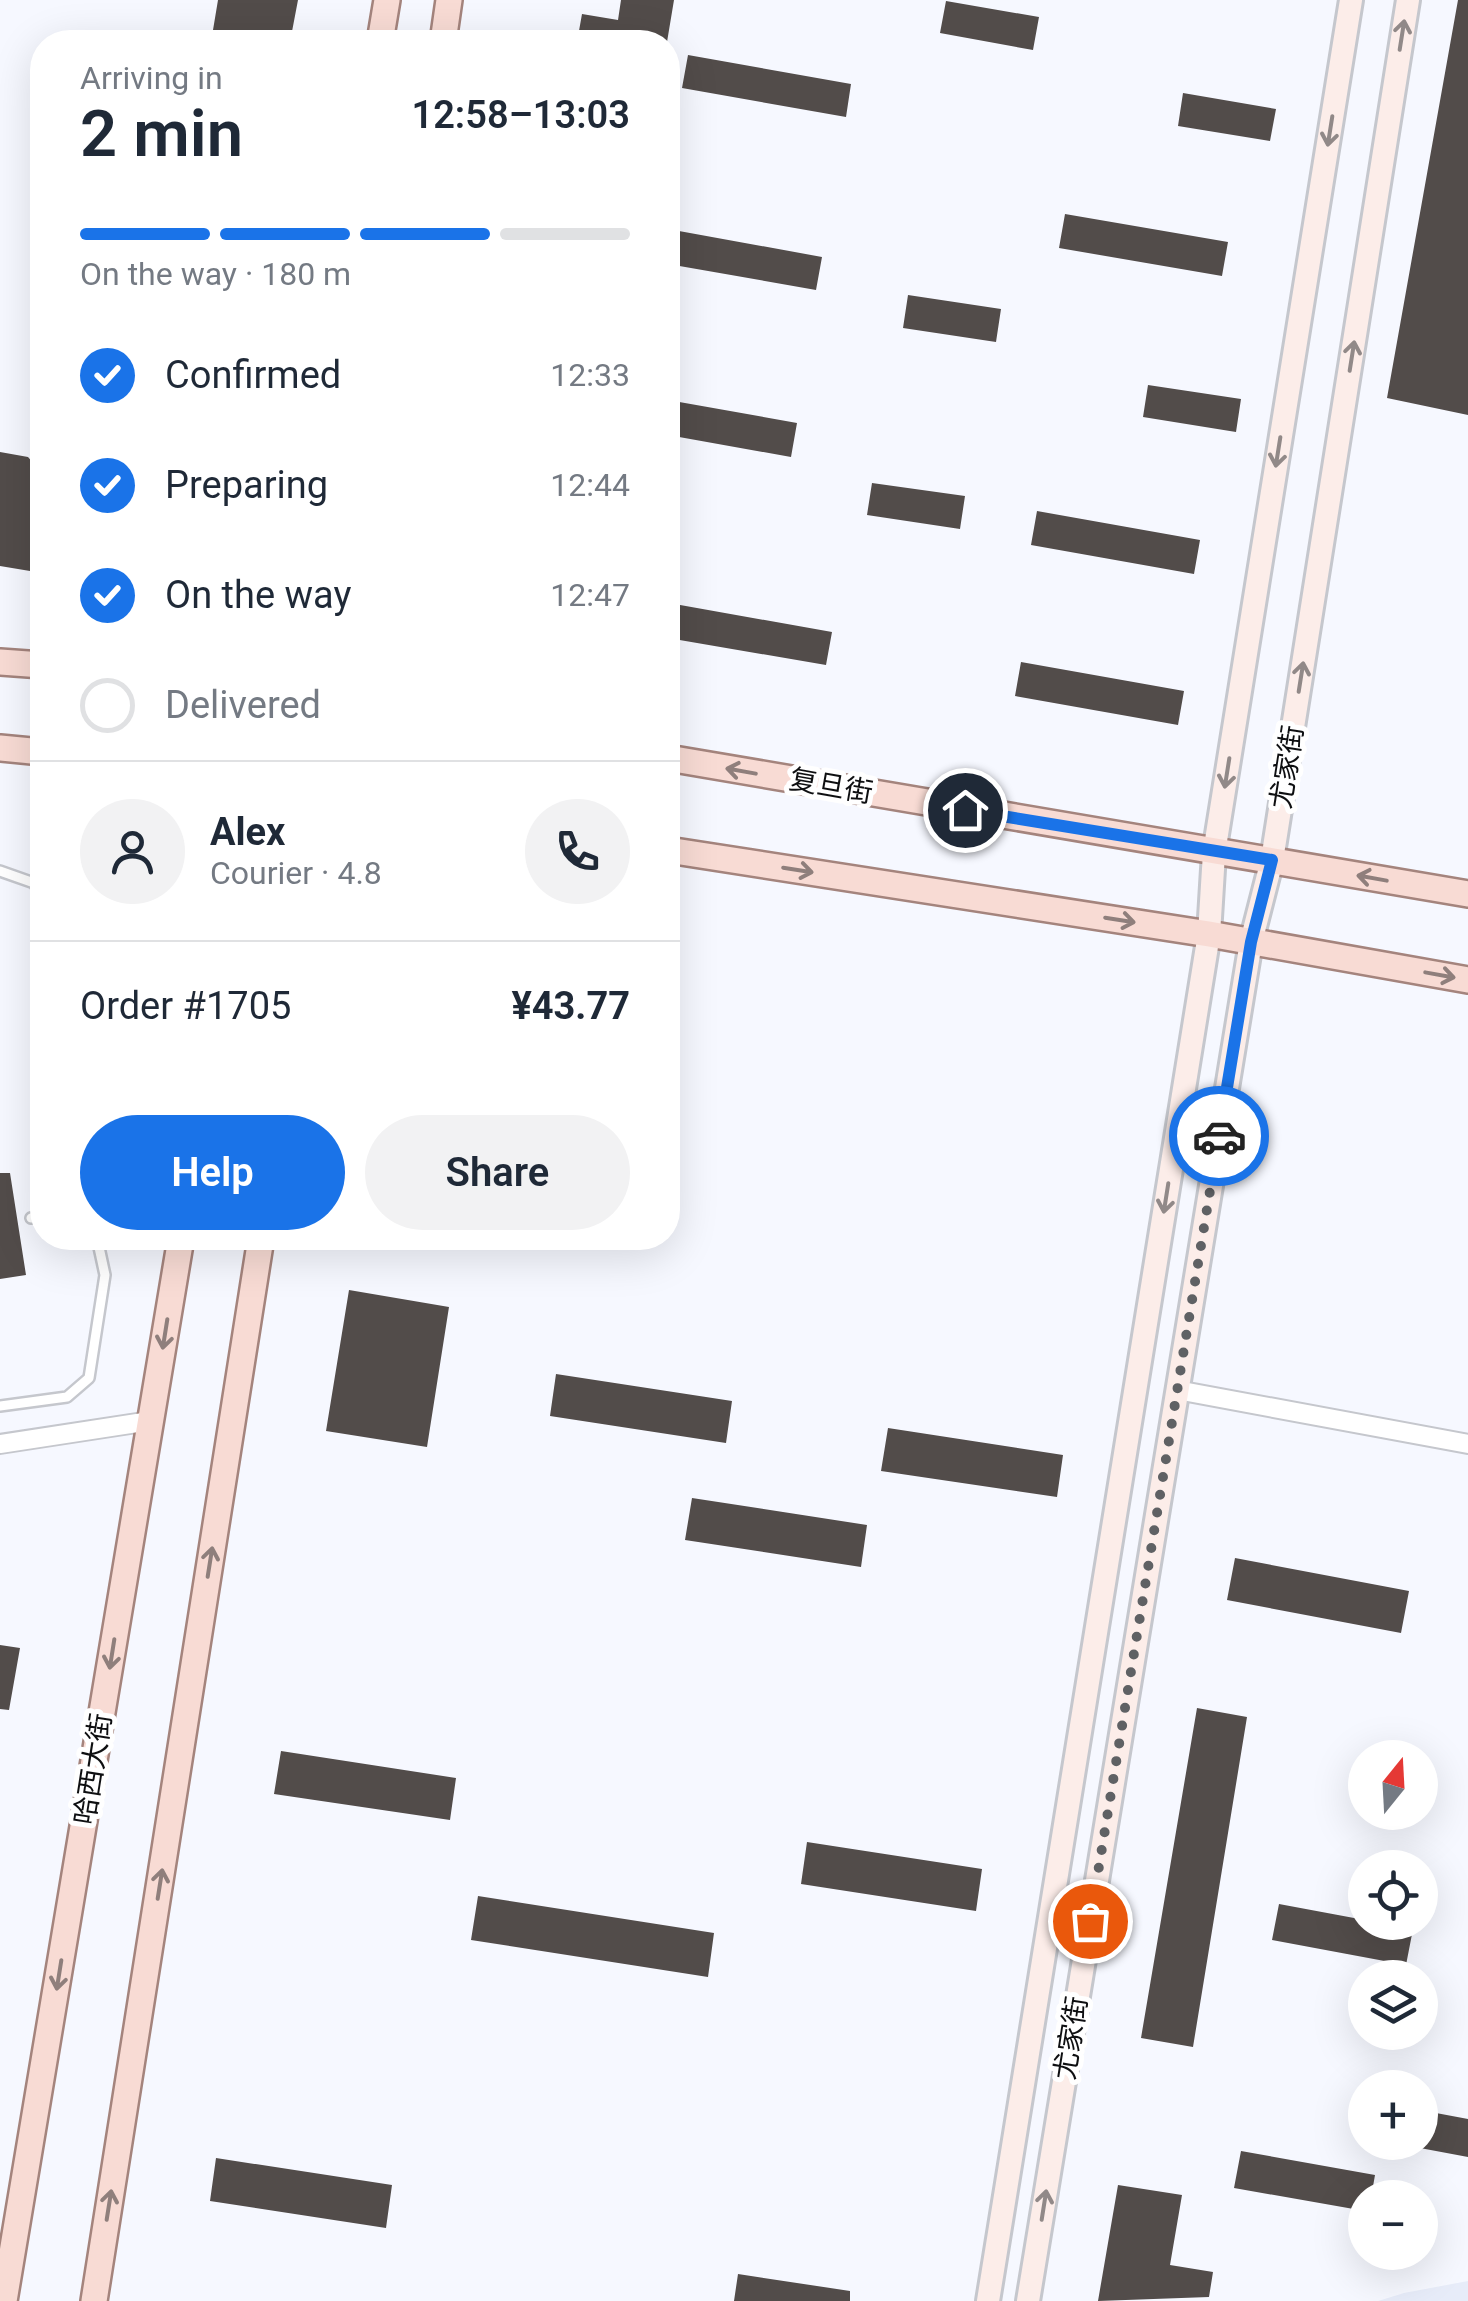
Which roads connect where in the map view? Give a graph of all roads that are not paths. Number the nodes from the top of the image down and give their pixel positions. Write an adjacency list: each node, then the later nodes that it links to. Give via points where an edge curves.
1 (387, 0): 5 (main road)
2 (450, 0): 6 (main road)
3 (1351, 0): 13 (main road, 尤家街, one-way to 13)
4 (1408, 0): 14 (main road, 尤家街, one-way to 4)
5 (382, 30)
6 (445, 30)
7 (0, 662): 8 (main road)
8 (30, 664)
9 (0, 748): 10 (main road)
10 (30, 751)
11 (680, 760): 13 (main road, 复旦街, one-way to 11)
12 (680, 852): 18 (main road, one-way to 18)
13 (1214, 853): 14 (main road, 复旦街); 18 (main road, 尤家街)
14 (1272, 860): 17 (main road, 复旦街, one-way to 14); 19 (main road, 尤家街)
15 (0, 871): 16 (lane)
16 (30, 884)
17 (1468, 894)
18 (1209, 934): 19 (main road); 31 (main road, 尤家街, one-way to 31)
19 (1251, 942): 20 (main road, one-way to 20); 24 (main road, 尤家街)
20 (1468, 980)
21 (100, 1250): 25 (lane, via 105,1274 89,1378 67,1396)
22 (179, 1250): 26 (main road, 哈西大街, one-way to 26)
23 (259, 1250): 30 (main road, one-way to 23)
24 (1178, 1390): 28 (street); 32 (main road, 尤家街, one-way to 24)
25 (0, 1406)
26 (150, 1421): 27 (street); 29 (main road, 哈西大街, one-way to 29)
27 (0, 1444)
28 (1468, 1444)
29 (4, 2301)
30 (94, 2301)
31 (988, 2301)
32 (1028, 2301)

